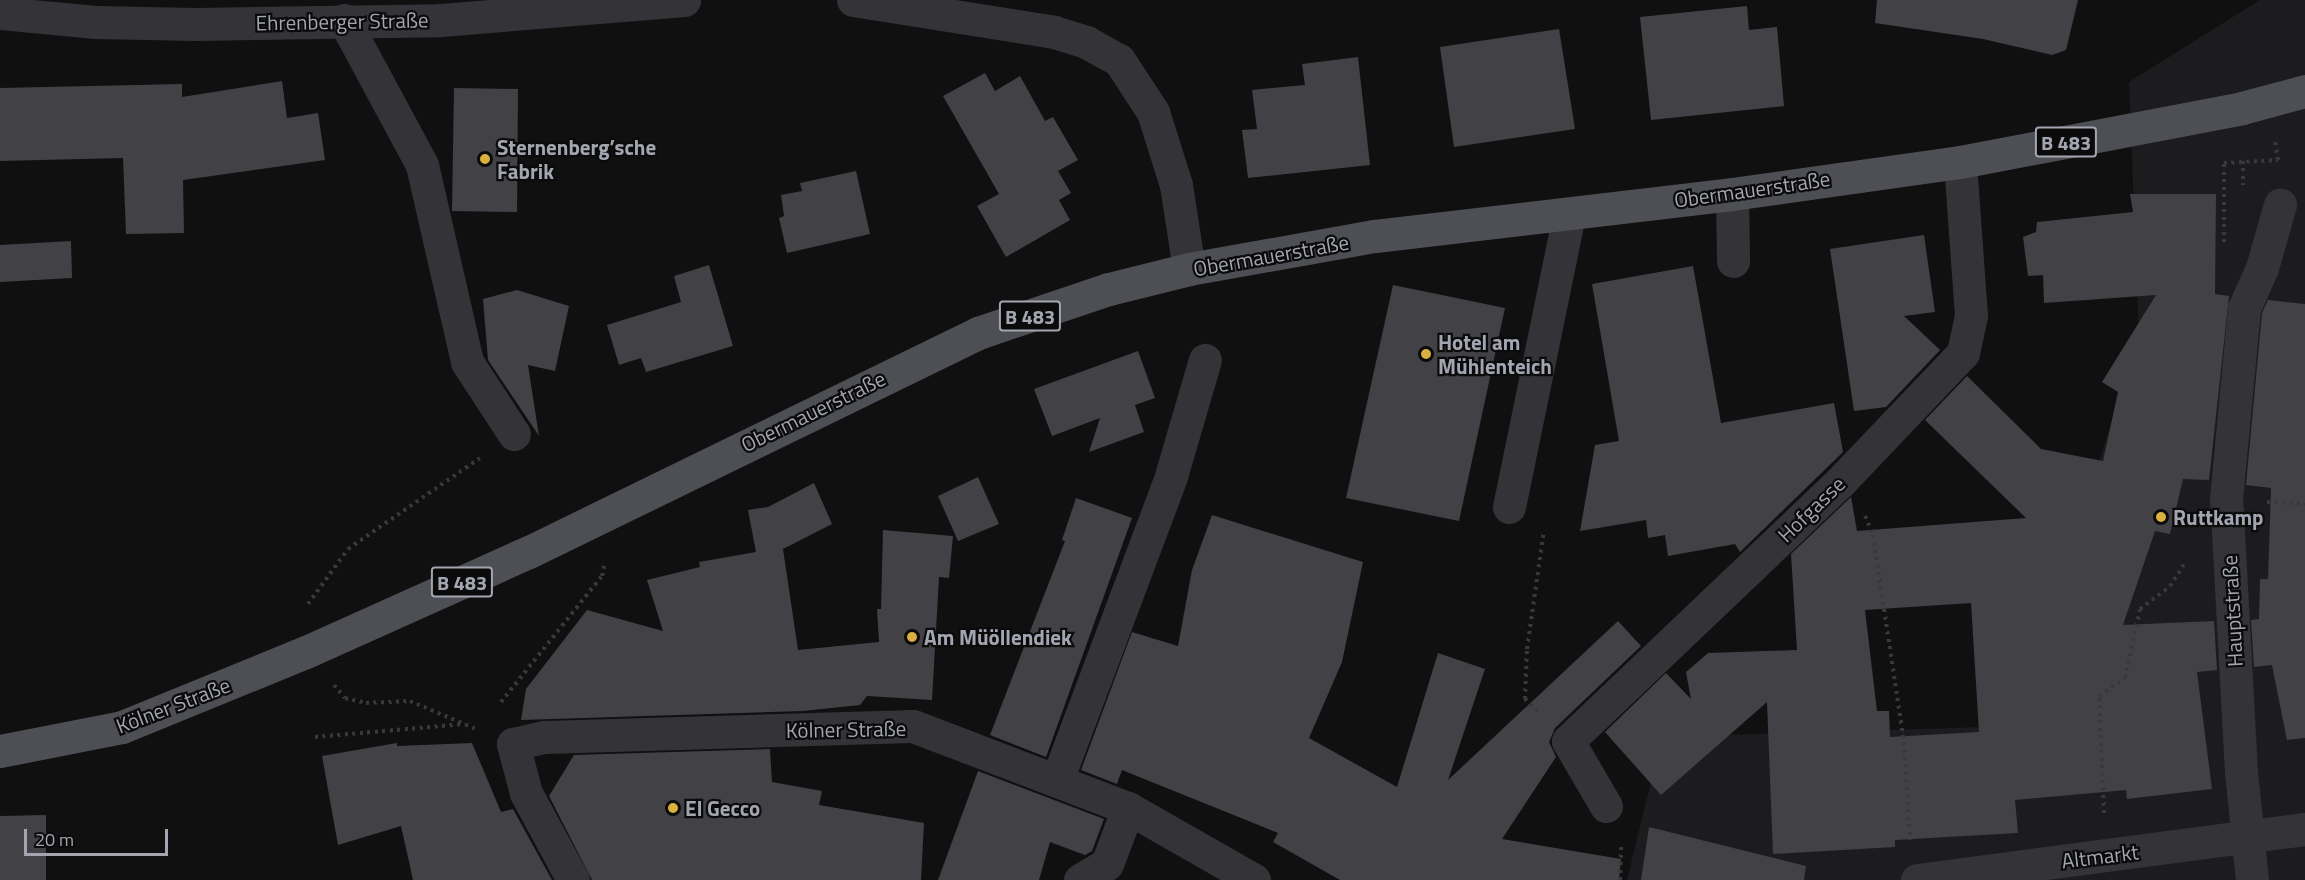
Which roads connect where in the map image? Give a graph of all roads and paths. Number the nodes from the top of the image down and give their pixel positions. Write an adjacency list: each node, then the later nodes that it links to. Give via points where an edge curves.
1 (684, 0): 4 (street, Ehrenberger Straße, via 441,20)
2 (853, 0): 15 (street, via 1054,32 1086,42 1119,60 1152,112 1176,184)
3 (0, 13): 4 (street, Ehrenberger Straße, via 96,22)
4 (344, 20): 17 (street, via 422,165 467,362)
5 (2305, 92): 6 (main road, Obermauerstraße / B 483, via 2242,108)
6 (1960, 162): 11 (main road, Obermauerstraße / B 483); 18 (street, Hofgasse, via 1971,316 1963,353)
7 (2243, 162): 9 (path)
8 (2224, 173): 10 (path)
9 (2243, 187)
10 (2224, 191)
11 (1732, 194): 13 (main road, Obermauerstraße / B 483); 14 (street)
12 (2280, 204): 33 (street, Hauptstraße, via 2262,268 2244,308 2226,499)
13 (1569, 214): 15 (main road, Obermauerstraße / B 483, via 1375,236); 20 (street)
14 (1733, 261)
15 (1189, 269): 19 (main road, Obermauerstraße / B 483, via 1109,289 978,333)
16 (1205, 360): 29 (street, via 1171,476)
17 (513, 434): 22 (path, via 348,549 308,599)
18 (1847, 474): 26 (street, Hofgasse); 34 (path, via 1873,535 1904,742)
19 (617, 507): 22 (main road, Obermauerstraße / B 483, via 529,552); 27 (path, via 602,576 498,706)
20 (1509, 507): 26 (path, via 1547,514 1527,649 1525,699)
21 (2188, 557): 35 (path, via 2170,586 2140,609 2125,678 2099,696)
22 (306, 652): 28 (main road, Kölner Straße / B 483, via 122,727)
23 (366, 703): 24 (path, via 410,701)
24 (464, 724): 25 (path); 27 (path)
25 (315, 737)
26 (1568, 741): 30 (street)
27 (513, 744): 29 (street, Kölner Straße, via 544,737 913,726); 36 (street, via 526,793)
28 (0, 751)
29 (1057, 780): 31 (street, Kölner Straße)
30 (1606, 806)
31 (1128, 808): 37 (street, via 1107,864); 38 (street, Kölner Straße)
32 (2305, 829): 33 (street, Altmarkt)
33 (2248, 839): 35 (street, Altmarkt); 40 (street, Hauptstraße)
34 (1910, 846)
35 (2106, 855): 39 (street, Altmarkt)
36 (573, 880)
37 (1080, 880)
38 (1254, 880)
39 (1917, 880)
40 (2252, 880)

